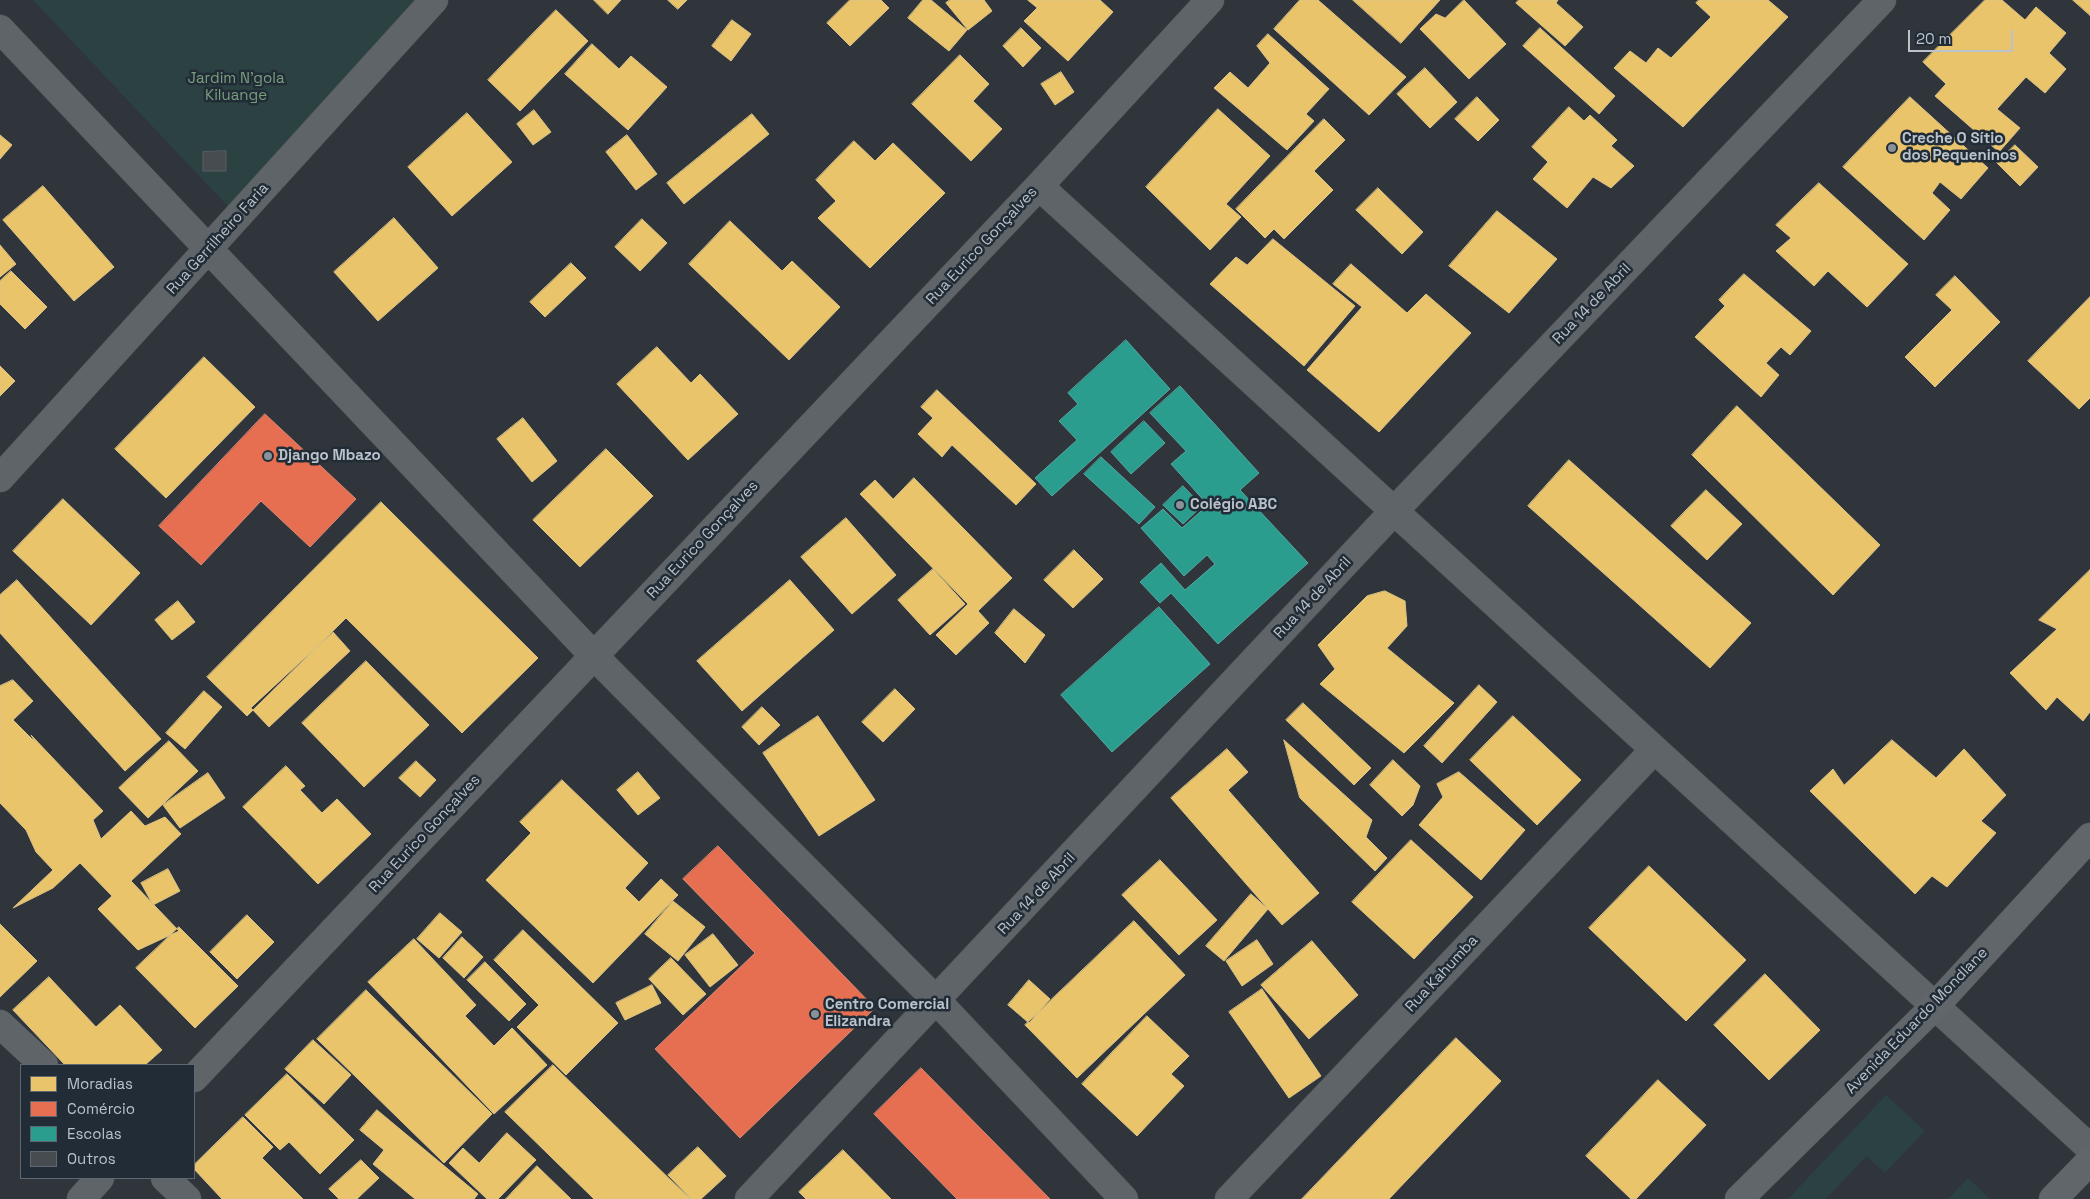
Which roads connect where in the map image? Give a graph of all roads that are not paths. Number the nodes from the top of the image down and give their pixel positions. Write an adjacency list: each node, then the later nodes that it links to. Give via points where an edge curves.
1 (434, 0): 6 (street, Rua Gerrilheiro Faria)
2 (1210, 0): 5 (street, Rua Eurico Gonçalves)
3 (1882, 0): 8 (street, Rua 14 de Abril)
4 (0, 29): 6 (street)
5 (1039, 186): 8 (street); 9 (street, Rua Eurico Gonçalves)
6 (209, 249): 7 (street, Rua Gerrilheiro Faria); 9 (street)
7 (0, 478)
8 (1394, 511): 10 (street); 12 (street, Rua 14 de Abril)
9 (594, 656): 12 (street); 16 (street, Rua Eurico Gonçalves)
10 (1654, 750): 13 (street); 25 (street, Rua Kahumba)
11 (2090, 837): 13 (main road, Avenida Eduardo Mondlane)
12 (937, 1001): 23 (street, Rua 14 de Abril); 24 (street)
13 (1935, 1006): 17 (street); 26 (main road, Avenida Eduardo Mondlane)
14 (0, 1024): 15 (street)
15 (43, 1064)
16 (195, 1077)
17 (2090, 1148)
18 (2090, 1161): 27 (main road)
19 (99, 1179): 21 (street)
20 (166, 1179): 22 (street)
21 (81, 1199)
22 (188, 1199)
23 (749, 1199)
24 (1124, 1199)
25 (1229, 1199)
26 (1739, 1199)
27 (2053, 1199)

